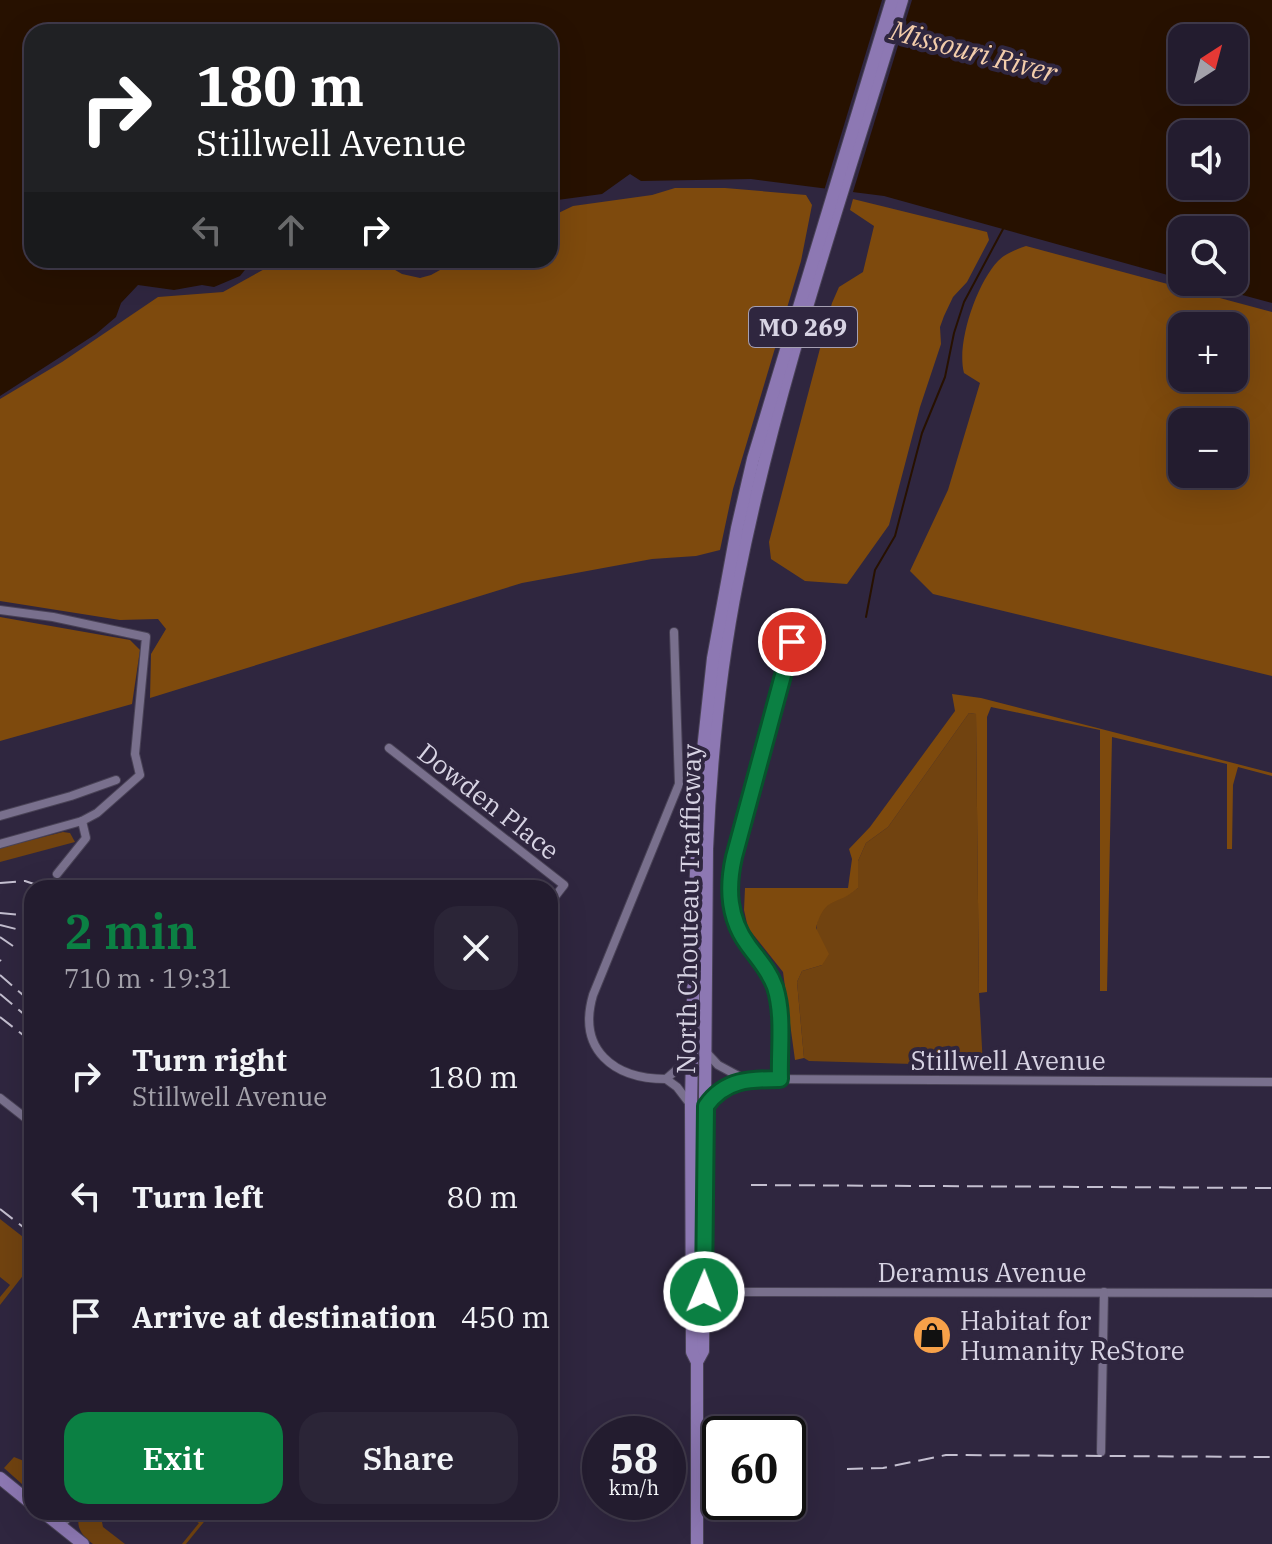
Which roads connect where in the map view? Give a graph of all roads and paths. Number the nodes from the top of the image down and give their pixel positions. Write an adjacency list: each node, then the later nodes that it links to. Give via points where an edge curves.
1 (892, 0): 6 (main road, North Chouteau Trafficway / MO 269, via 753,459 737,528)
2 (902, 0): 6 (main road, North Chouteau Trafficway / MO 269, via 764,460)
3 (0, 610): 10 (street, via 146,637 135,754 140,775)
4 (674, 632): 16 (street, North Chouteau Trafficway, via 679,784 593,995 589,1020 594,1042 610,1063 644,1078)
5 (794, 636): 18 (street, North Chouteau Trafficway, via 729,888 737,927 775,988)
6 (719, 658): 14 (main road, North Chouteau Trafficway / MO 269, via 697,824); 15 (main road, North Chouteau Trafficway / MO 269, via 707,849)
7 (389, 748): 13 (street, Dowden Place)
8 (116, 780): 9 (street)
9 (0, 816)
10 (82, 821): 11 (street); 12 (street, via 86,838)
11 (0, 844)
12 (57, 874)
13 (558, 880)
14 (693, 1043): 16 (street, North Chouteau Trafficway, via 682,1065); 21 (main road, North Chouteau Trafficway / MO 269)
15 (706, 1052): 17 (street, via 727,1072); 22 (main road, North Chouteau Trafficway / MO 269)
16 (666, 1079): 21 (street)
17 (744, 1079): 18 (street, Stillwell Avenue); 22 (street, via 718,1091)
18 (780, 1079): 19 (street, Stillwell Avenue)
19 (1272, 1082)
20 (0, 1098): 23 (street)
21 (691, 1105): 24 (main road, North Chouteau Trafficway / MO 269)
22 (706, 1106): 24 (main road, North Chouteau Trafficway / MO 269)
23 (24, 1117)
24 (698, 1292): 25 (street, Deramus Avenue); 34 (main road, North Chouteau Trafficway / MO 269, via 692,1352 697,1362)
25 (1104, 1292): 26 (street, Deramus Avenue); 27 (street)
26 (1272, 1293)
27 (1101, 1452)
28 (0, 1478): 29 (main road)
29 (24, 1498)
30 (53, 1520): 32 (main road)
31 (66, 1520): 32 (street)
32 (61, 1526): 33 (main road)
33 (83, 1544)
34 (697, 1544)

